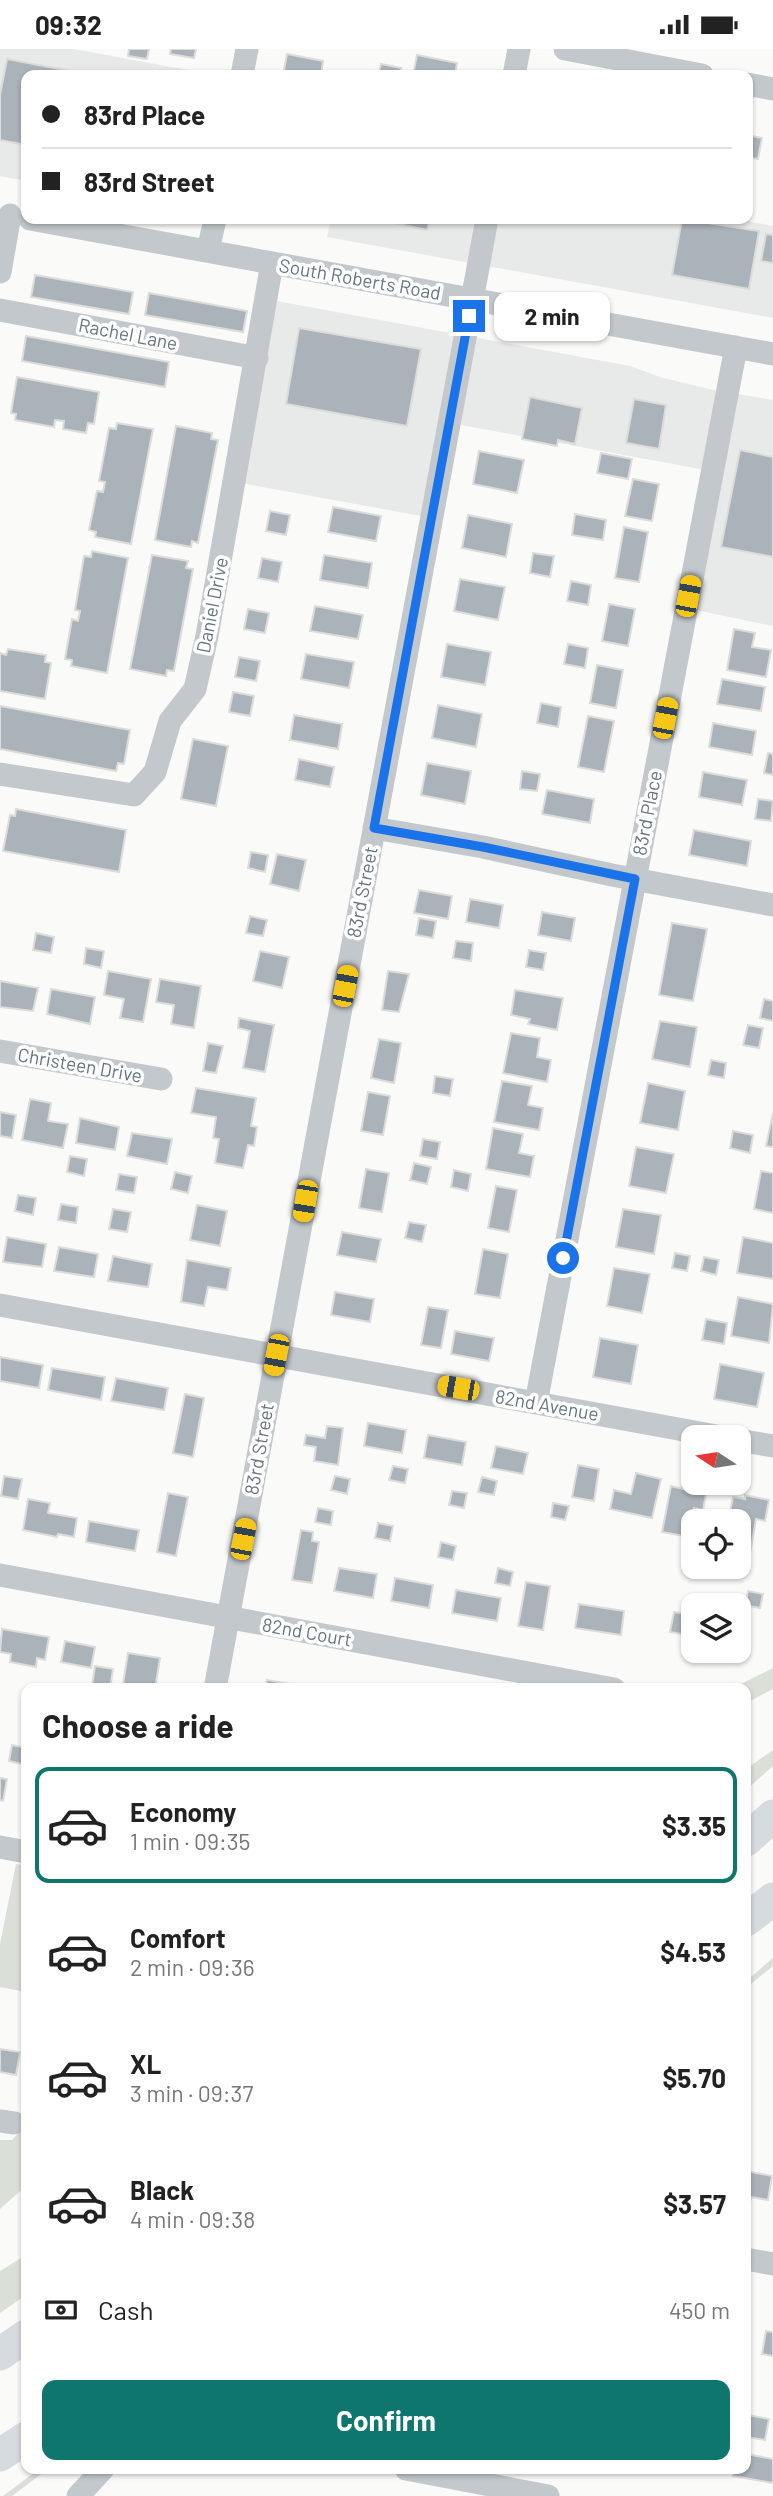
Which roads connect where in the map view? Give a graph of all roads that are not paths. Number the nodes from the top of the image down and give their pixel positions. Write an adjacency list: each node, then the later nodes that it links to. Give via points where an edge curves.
1 (247, 49): 4 (street)
2 (519, 49): 5 (street)
3 (565, 49): 6 (street)
4 (243, 70)
5 (515, 70)
6 (676, 70)
7 (753, 85): 8 (street)
8 (773, 89)
9 (17, 216): 15 (street)
10 (61, 224): 13 (street, South Roberts Road)
11 (214, 224): 13 (street)
12 (486, 224): 16 (street, 83rd Street)
13 (208, 251): 14 (street, South Roberts Road)
14 (272, 263): 16 (street, South Roberts Road); 20 (street, Daniel Drive)
15 (0, 272)
16 (472, 299): 18 (street, South Roberts Road); 22 (street, 83rd Street)
17 (0, 310): 20 (street, Rachel Lane)
18 (736, 347): 19 (street, South Roberts Road); 23 (street, 83rd Place)
19 (773, 354)
20 (257, 358): 21 (street, Daniel Drive, via 195,689 170,721 155,772 134,795)
21 (0, 774)
22 (374, 828): 23 (street); 28 (street, 83rd Street)
23 (635, 879): 24 (street); 29 (street, 83rd Place)
24 (773, 905)
25 (0, 1051): 26 (street, Christeen Drive)
26 (160, 1079)
27 (0, 1305): 28 (street, 82nd Avenue)
28 (276, 1355): 29 (street, 82nd Avenue); 34 (street, 83rd Street)
29 (536, 1403): 30 (street, 82nd Avenue)
30 (681, 1430)
31 (751, 1442): 32 (street)
32 (773, 1446)
33 (0, 1575): 34 (street, 82nd Court)
34 (228, 1617): 35 (street, 83rd Street); 36 (street, 82nd Court)
35 (216, 1683)
36 (582, 1683)
37 (773, 1816): 38 (highway)
38 (751, 1836)
39 (0, 1847): 40 (street)
40 (21, 1851)
41 (773, 1899): 42 (highway)
42 (751, 1916)
43 (751, 2260): 44 (street)
44 (773, 2264)
45 (21, 2339): 46 (highway)
46 (0, 2354)
47 (21, 2441): 48 (highway)
48 (0, 2455)
49 (98, 2474): 51 (street)
50 (432, 2474): 52 (street)
51 (78, 2496)
52 (548, 2496)

